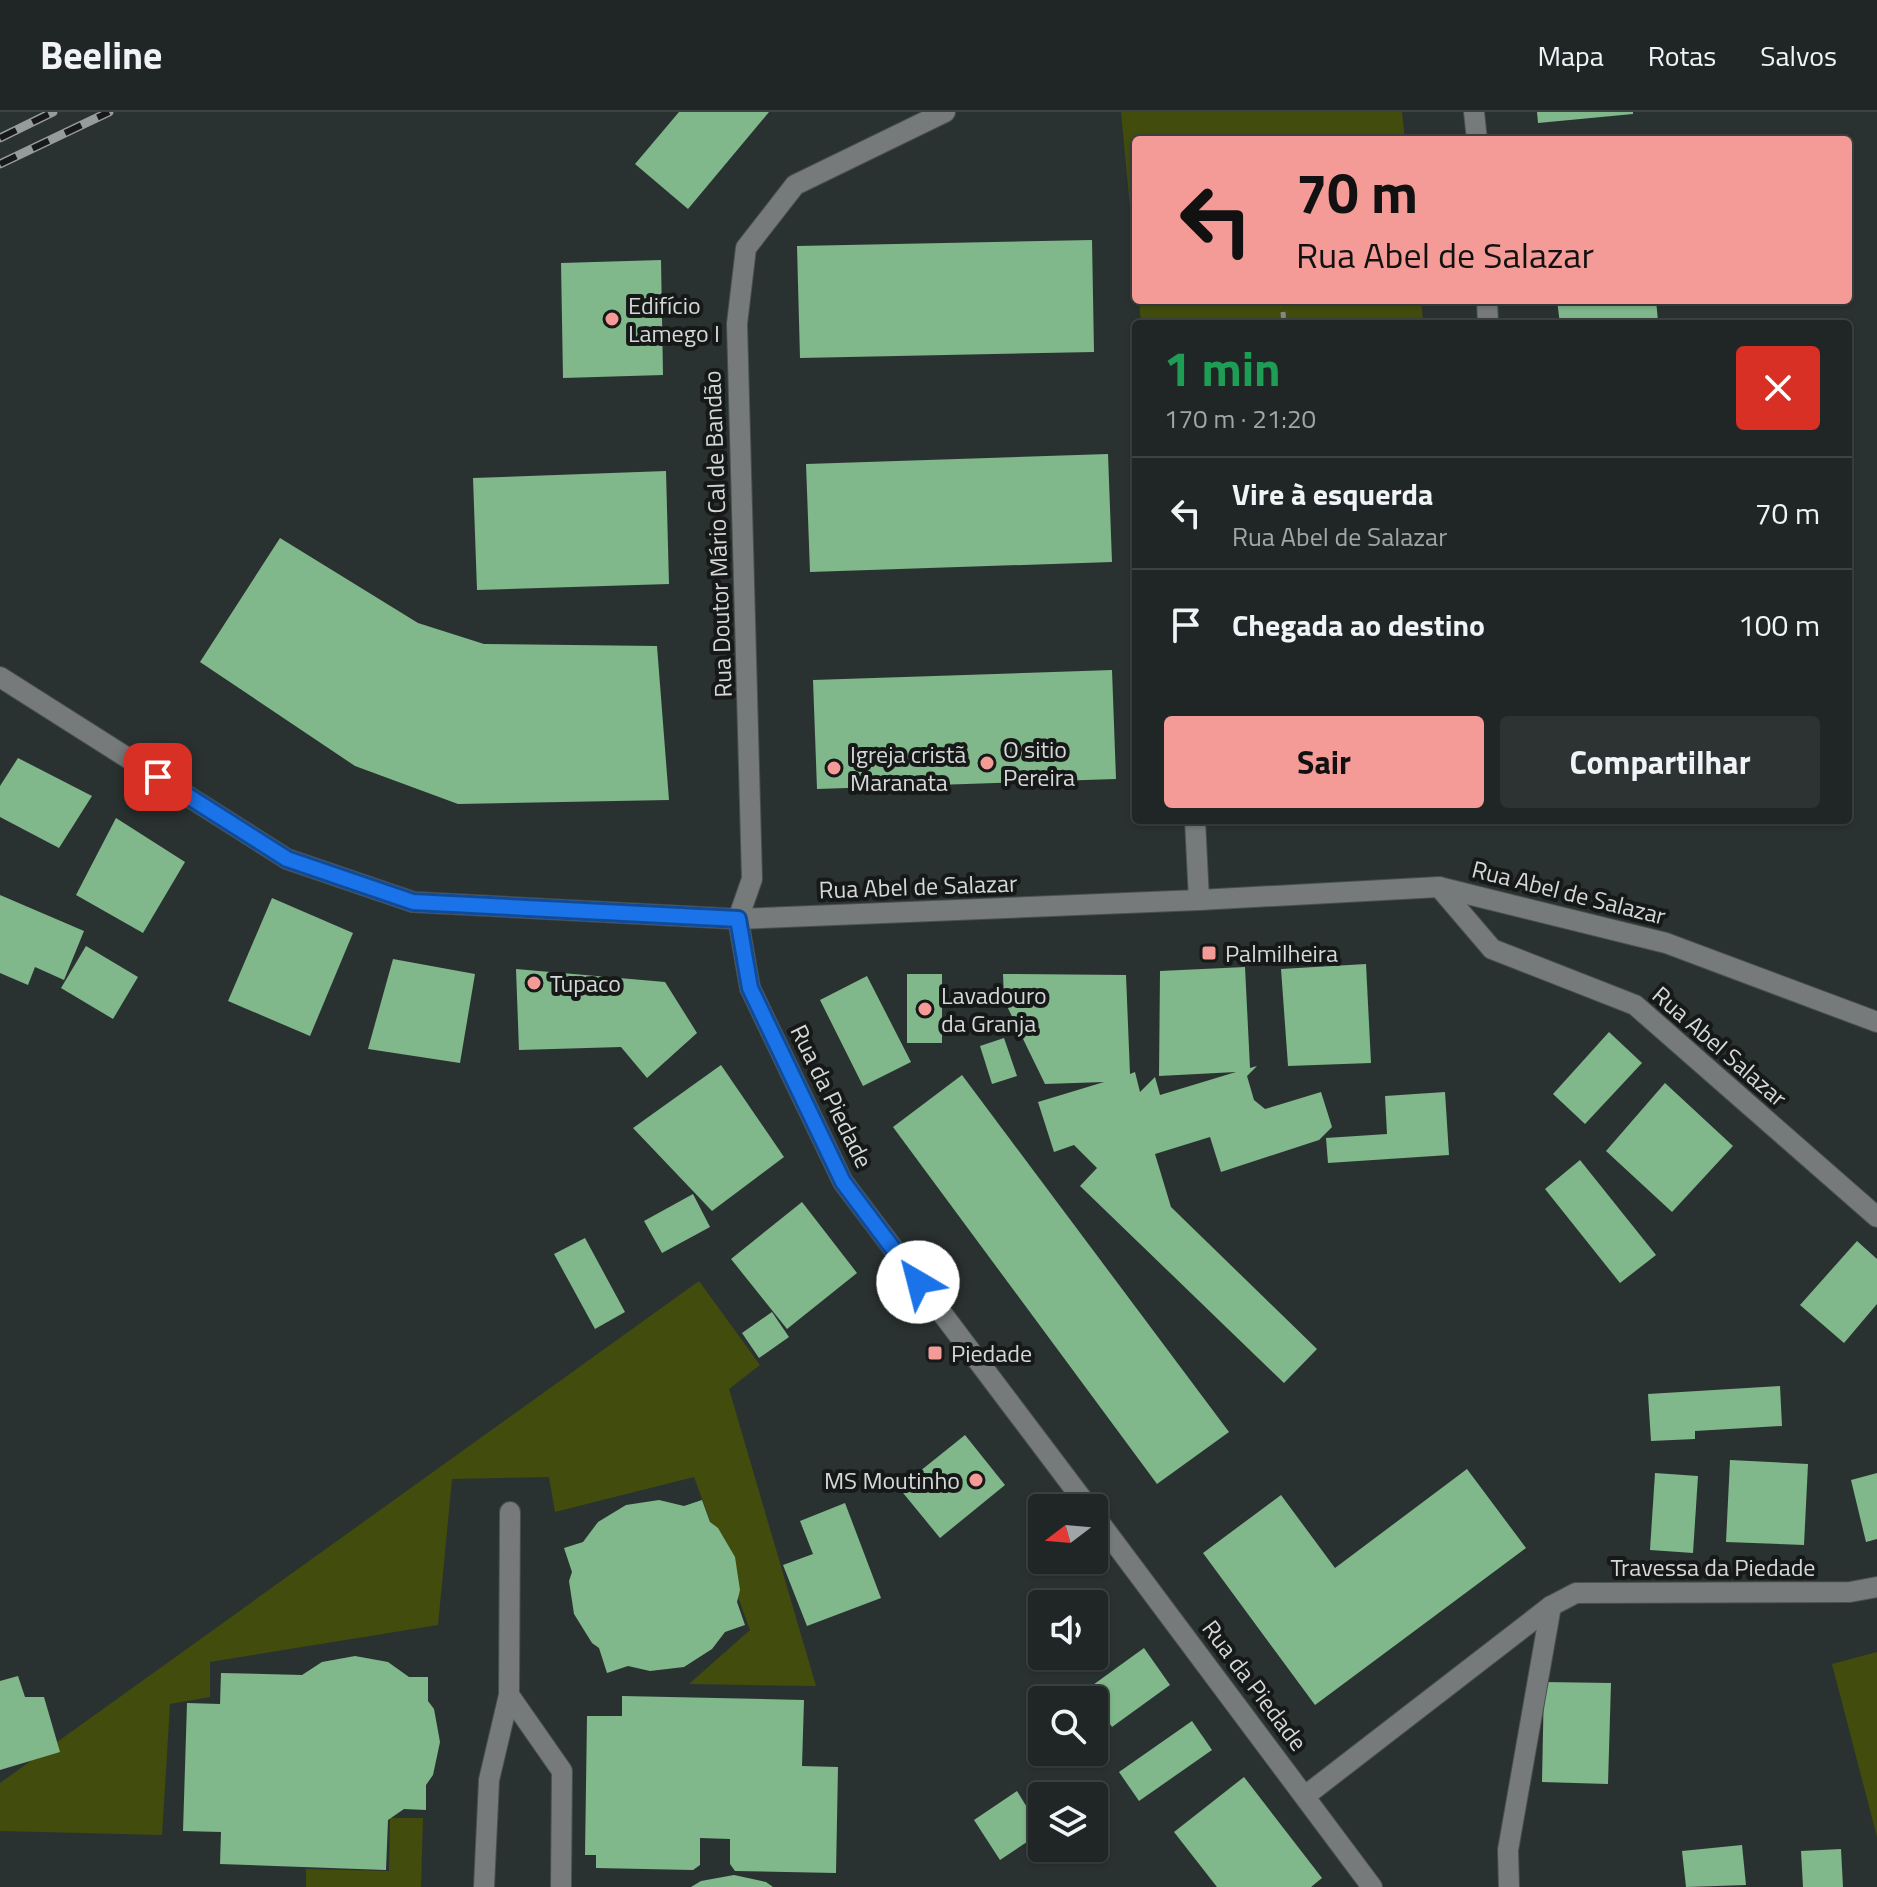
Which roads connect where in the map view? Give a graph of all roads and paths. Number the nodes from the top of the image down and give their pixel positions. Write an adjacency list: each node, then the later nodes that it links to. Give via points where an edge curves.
1 (945, 112): 8 (street, Rua Doutor Mário Cal de Bandão, via 795,185 746,248 737,324 752,879)
2 (1474, 112): 3 (street)
3 (1477, 136)
4 (0, 677): 8 (street, Rua Abel de Salazar, via 287,859 413,902)
5 (1195, 824): 7 (street)
6 (1439, 887): 7 (street, Rua Abel de Salazar); 9 (street, Rua Abel de Salazar, via 1666,943); 10 (street, Rua Abel Salazar, via 1492,949 1635,1005)
7 (1199, 900): 8 (street, Rua Abel de Salazar)
8 (738, 919): 11 (street, Rua da Piedade, via 750,988 843,1182)
9 (1877, 1022)
10 (1877, 1217)
11 (1078, 1494)
12 (510, 1512): 16 (street)
13 (1108, 1534): 17 (street, Rua da Piedade)
14 (1877, 1587): 15 (street, Travessa da Piedade, via 1850,1592 1576,1593)
15 (1551, 1606): 17 (street, Travessa da Piedade); 21 (street, via 1508,1850)
16 (509, 1695): 18 (street, via 489,1780); 19 (street, via 562,1771)
17 (1305, 1796): 20 (street, Rua da Piedade)
18 (484, 1887)
19 (561, 1887)
20 (1372, 1887)
21 (1509, 1887)

